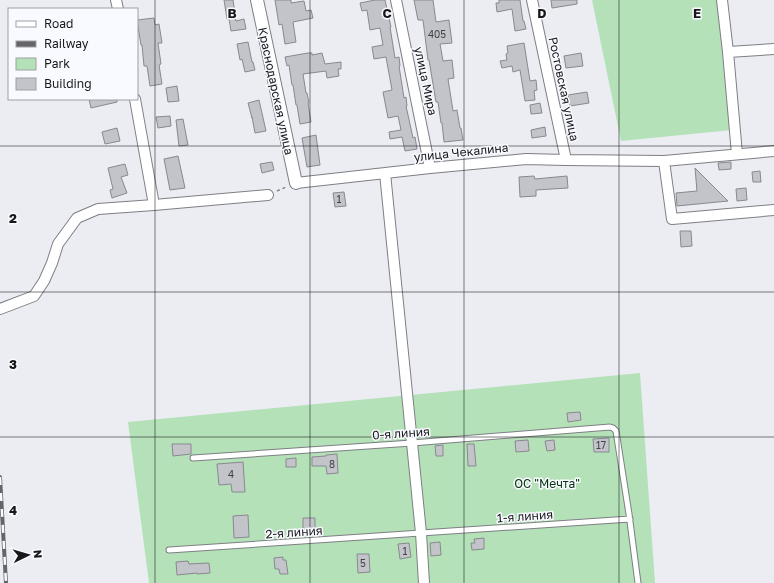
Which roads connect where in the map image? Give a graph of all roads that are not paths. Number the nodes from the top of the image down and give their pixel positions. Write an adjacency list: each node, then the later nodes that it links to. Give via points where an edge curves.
1 (257, 0): 14 (street, Краснодарская улица)
2 (396, 0): 12 (street, улица Мира)
3 (532, 0): 10 (street, Ростовская улица)
4 (722, 0): 6 (street)
5 (774, 49): 6 (street)
6 (728, 52): 9 (street)
7 (135, 100): 16 (street)
8 (774, 151): 9 (street, улица Чекалина)
9 (738, 154): 11 (street, улица Чекалина)
10 (566, 160): 11 (street, улица Чекалина); 12 (street, улица Чекалина, via 526,159)
11 (664, 161): 17 (street, via 672,219)
12 (430, 168): 13 (street, улица Чекалина)
13 (385, 173): 14 (street, улица Чекалина); 19 (street)
14 (296, 183)
15 (268, 195): 16 (street)
16 (154, 205): 18 (street, via 98,208 77,218 58,244 47,275 34,296)
17 (774, 210)
18 (0, 309)
19 (412, 443): 20 (lane, 0-я линия); 21 (lane, 0-я линия, via 613,428 616,431); 22 (street)
20 (193, 458)
21 (630, 519): 22 (lane, 1-я линия); 25 (lane)
22 (421, 533): 23 (lane, 2-я линия); 24 (street)
23 (169, 550)
24 (424, 583)
25 (638, 583)

